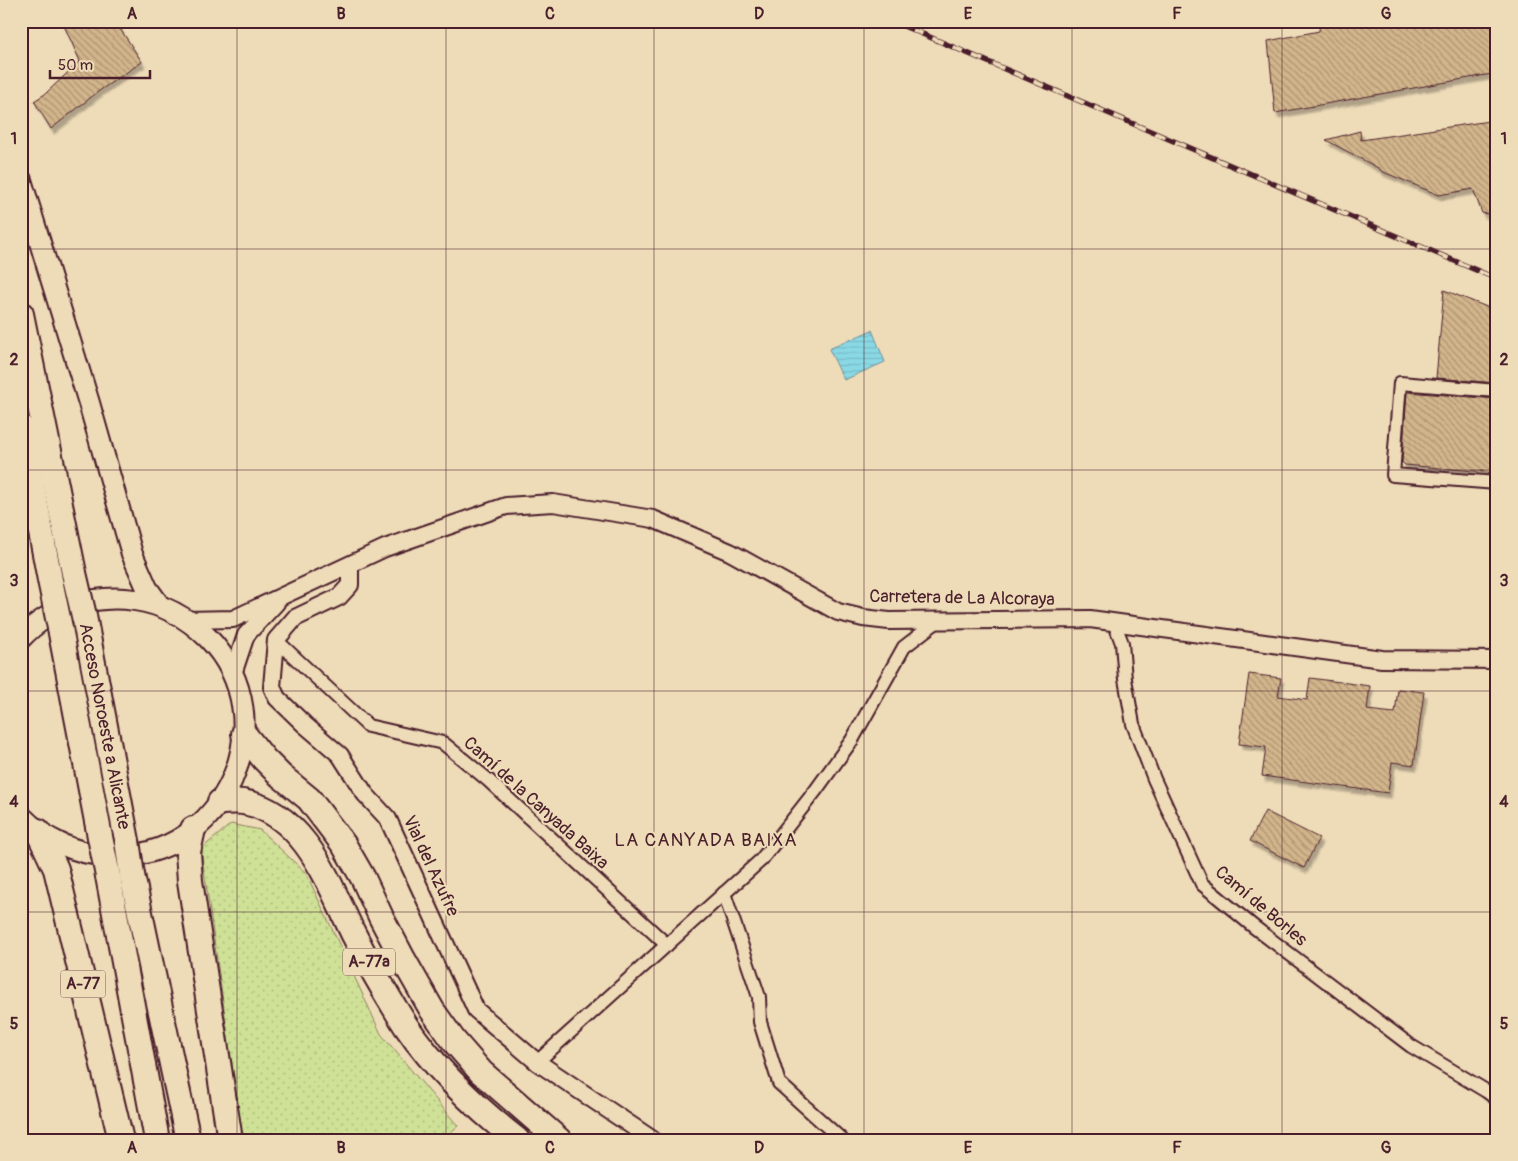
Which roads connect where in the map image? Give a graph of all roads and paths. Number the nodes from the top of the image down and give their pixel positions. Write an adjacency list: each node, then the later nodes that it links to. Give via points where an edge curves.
1 (21, 180): 8 (main road, via 132,554 147,588)
2 (21, 314): 26 (highway, Acceso Noroeste a Alicante, bridge)
3 (1497, 390): 5 (street, via 1400,383 1393,475)
4 (21, 427): 25 (highway, Acceso Noroeste a Alicante / A-77, bridge)
5 (1497, 483)
6 (350, 566): 7 (street, Carretera de La Alcoraya); 10 (street, Carretera de La Alcoraya, via 385,548 506,506 553,503 653,519 730,552 850,616 889,621); 13 (street, via 350,584 339,597 294,618)
7 (285, 594): 9 (street, Carretera de La Alcoraya, via 233,619); 15 (street, via 246,635)
8 (160, 606): 9 (main road); 12 (main road, via 124,598 88,601 54,614)
9 (187, 620): 15 (main road, via 214,644)
10 (939, 620): 11 (street, Carretera de La Alcoraya, via 1090,619); 20 (street, via 904,647 852,740 816,790 761,860)
11 (1114, 622): 14 (street, Carretera de La Alcoraya, via 1382,660); 23 (street, Camí de Borles, via 1122,643 1133,724 1202,884 1411,1046)
12 (21, 638)
13 (276, 640): 21 (street, Camí de la Canyada Baixa, via 368,726 443,744 488,780); 22 (street, Vial del Azufre, via 272,687 277,698 340,755 365,794 388,819 476,1010)
14 (1497, 660)
15 (233, 674): 16 (main road, via 244,714)
16 (244, 734): 17 (main road, via 237,770); 29 (highway, A-77a, via 281,776 309,798 344,845 403,959 454,1041 481,1072)
17 (220, 802): 19 (main road); 28 (highway, A-77a, via 243,802 264,809 298,834 323,871 389,999 424,1052 468,1099)
18 (30, 823): 19 (main road, via 67,847 91,854 116,856 165,846); 24 (highway, A-77, via 56,869)
19 (194, 830): 27 (highway, via 188,852 190,881)
20 (724, 893): 21 (street); 31 (street, via 759,997 760,1022 779,1083)
21 (667, 945): 22 (street)
22 (537, 1062): 30 (street, Vial del Azufre)
23 (1497, 1099)
24 (120, 1140)
25 (157, 1140)
26 (188, 1140)
27 (230, 1140)
28 (517, 1140)
29 (559, 1140)
30 (653, 1140)
31 (842, 1140)

